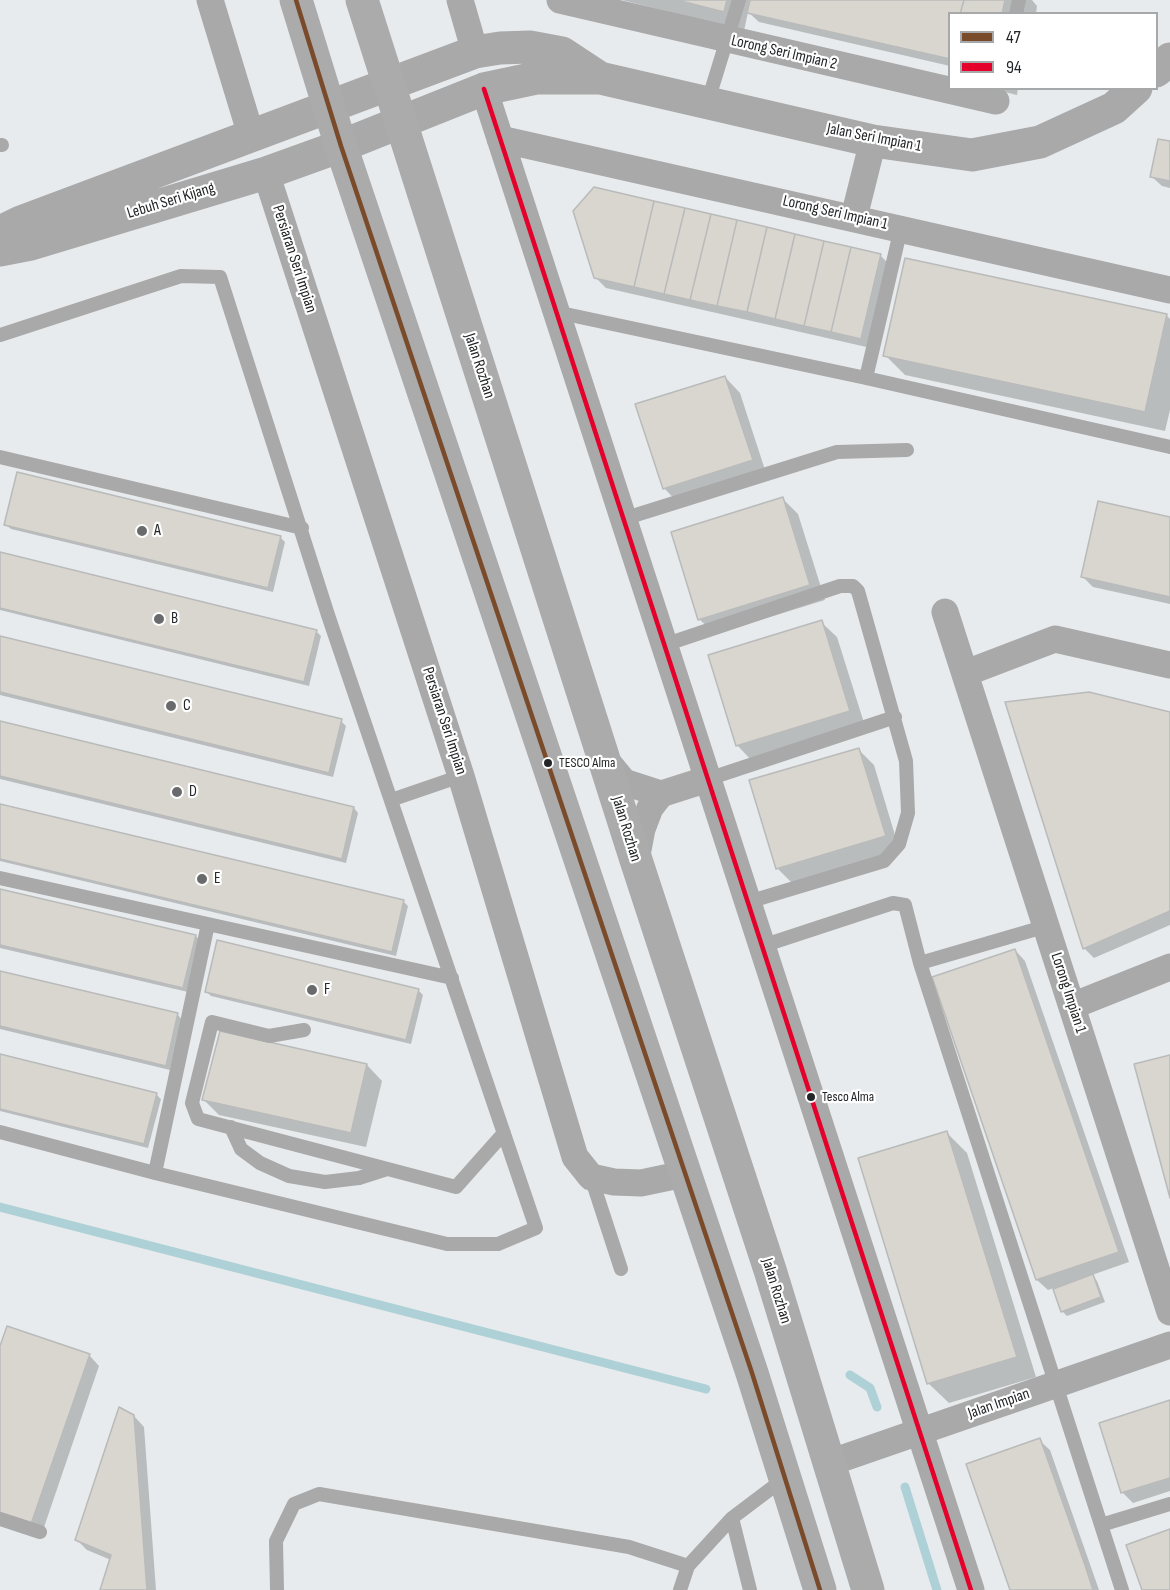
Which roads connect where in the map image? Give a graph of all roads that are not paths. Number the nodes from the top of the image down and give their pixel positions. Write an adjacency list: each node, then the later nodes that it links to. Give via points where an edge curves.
1 (210, 0): 21 (street)
2 (296, 0): 19 (main road)
3 (362, 0): 12 (main road, Jalan Rozhan)
4 (460, 0): 8 (street)
5 (560, 0): 7 (street, Lorong Seri Impian 2)
6 (739, 0): 7 (lane)
7 (728, 40): 13 (street, Lorong Seri Impian 2); 18 (lane)
8 (475, 52): 11 (street, Jalan Seri Impian 1, via 530,47 562,53); 12 (street, Jalan Seri Impian 1)
9 (1170, 59): 10 (street)
10 (1158, 69)
11 (600, 78): 14 (street, Jalan Seri Impian 1, via 536,78); 18 (street, Jalan Seri Impian 1)
12 (390, 85): 19 (street, Jalan Seri Impian 1); 20 (main road, Jalan Rozhan)
13 (948, 85)
14 (484, 89): 20 (street, Jalan Seri Impian 1); 22 (street)
15 (973, 90): 17 (street, Lorong Seri Impian 2)
16 (1135, 90): 23 (street, Jalan Seri Impian 1, via 1114,108 1040,142 972,155)
17 (998, 95)
18 (708, 101): 23 (street, Jalan Seri Impian 1)
19 (329, 107): 21 (street, Lebuh Seri Kijang); 24 (main road)
20 (401, 123): 24 (street, Jalan Seri Impian 1); 44 (main road, Jalan Rozhan)
21 (251, 135): 28 (street, Lebuh Seri Kijang)
22 (500, 139): 26 (street, Lorong Seri Impian 1); 31 (street)
23 (873, 141): 26 (street)
24 (341, 146): 25 (street, Lebuh Seri Kijang); 65 (main road)
25 (266, 172): 29 (street, Lebuh Seri Kijang); 45 (street, Persiaran Seri Impian)
26 (854, 217): 27 (street, Lorong Seri Impian 1)
27 (902, 228): 30 (street, Lorong Seri Impian 1); 33 (lane)
28 (0, 232)
29 (0, 250)
30 (1170, 290)
31 (556, 312): 33 (lane); 37 (street)
32 (0, 334): 38 (lane, via 181,276 220,277)
33 (866, 378): 34 (lane)
34 (1170, 447)
35 (907, 450): 37 (lane, via 837,452)
36 (0, 457): 38 (lane)
37 (624, 519): 40 (street)
38 (302, 528): 48 (lane)
39 (945, 612): 42 (street, Lorong Impian 1)
40 (664, 645): 43 (lane, via 840,586 853,586 858,591); 46 (street)
41 (1170, 664): 42 (street, via 1055,639)
42 (966, 673): 53 (street, Lorong Impian 1)
43 (895, 717): 46 (lane); 51 (lane, via 906,761 908,813 899,844 884,861)
44 (604, 758): 47 (street, via 624,782); 49 (main road, Jalan Rozhan)
45 (461, 776): 48 (lane); 66 (street, Persiaran Seri Impian, via 575,1156)
46 (708, 779): 47 (street); 51 (street)
47 (661, 794): 49 (street, via 642,829)
48 (391, 800): 57 (lane)
49 (636, 860): 72 (main road, Jalan Rozhan)
50 (0, 878): 52 (lane)
51 (748, 902): 54 (street)
52 (208, 924): 57 (lane); 64 (lane)
53 (1047, 926): 55 (lane); 58 (street, Lorong Impian 1)
54 (762, 946): 55 (lane, via 902,903); 71 (street)
55 (920, 963): 70 (lane)
56 (1170, 967): 58 (street)
57 (452, 978): 62 (lane)
58 (1072, 1006): 68 (street, Lorong Impian 1)
59 (304, 1030): 60 (lane, via 269,1036 213,1022 192,1103 198,1119)
60 (231, 1127): 63 (lane); 63 (lane, via 241,1149 289,1176 325,1182 358,1179)
61 (0, 1132): 64 (lane)
62 (504, 1132): 63 (lane, via 456,1187); 64 (lane, via 536,1228 498,1244 447,1244)
63 (387, 1169)
64 (155, 1173)
65 (684, 1174): 66 (street, via 641,1183); 73 (main road)
66 (591, 1177): 67 (lane, Persiaran Seri Impian)
67 (621, 1269)
68 (1170, 1312)
69 (1170, 1345): 70 (street, Jalan Impian)
70 (1056, 1385): 71 (street, Jalan Impian); 77 (lane)
71 (920, 1432): 72 (street, Jalan Impian); 85 (street)
72 (829, 1463): 73 (main road); 84 (main road, Jalan Rozhan)
73 (785, 1478): 76 (lane); 83 (main road)
74 (1170, 1504): 77 (lane)
75 (0, 1518): 78 (lane)
76 (732, 1518): 79 (lane); 82 (lane)
77 (1101, 1525): 86 (lane)
78 (40, 1532)
79 (688, 1566): 80 (lane, via 629,1547 319,1494 294,1504 276,1541); 81 (lane)
80 (277, 1590)
81 (680, 1590)
82 (750, 1590)
83 (820, 1590)
84 (868, 1590)
85 (971, 1590)
86 (1122, 1590)

